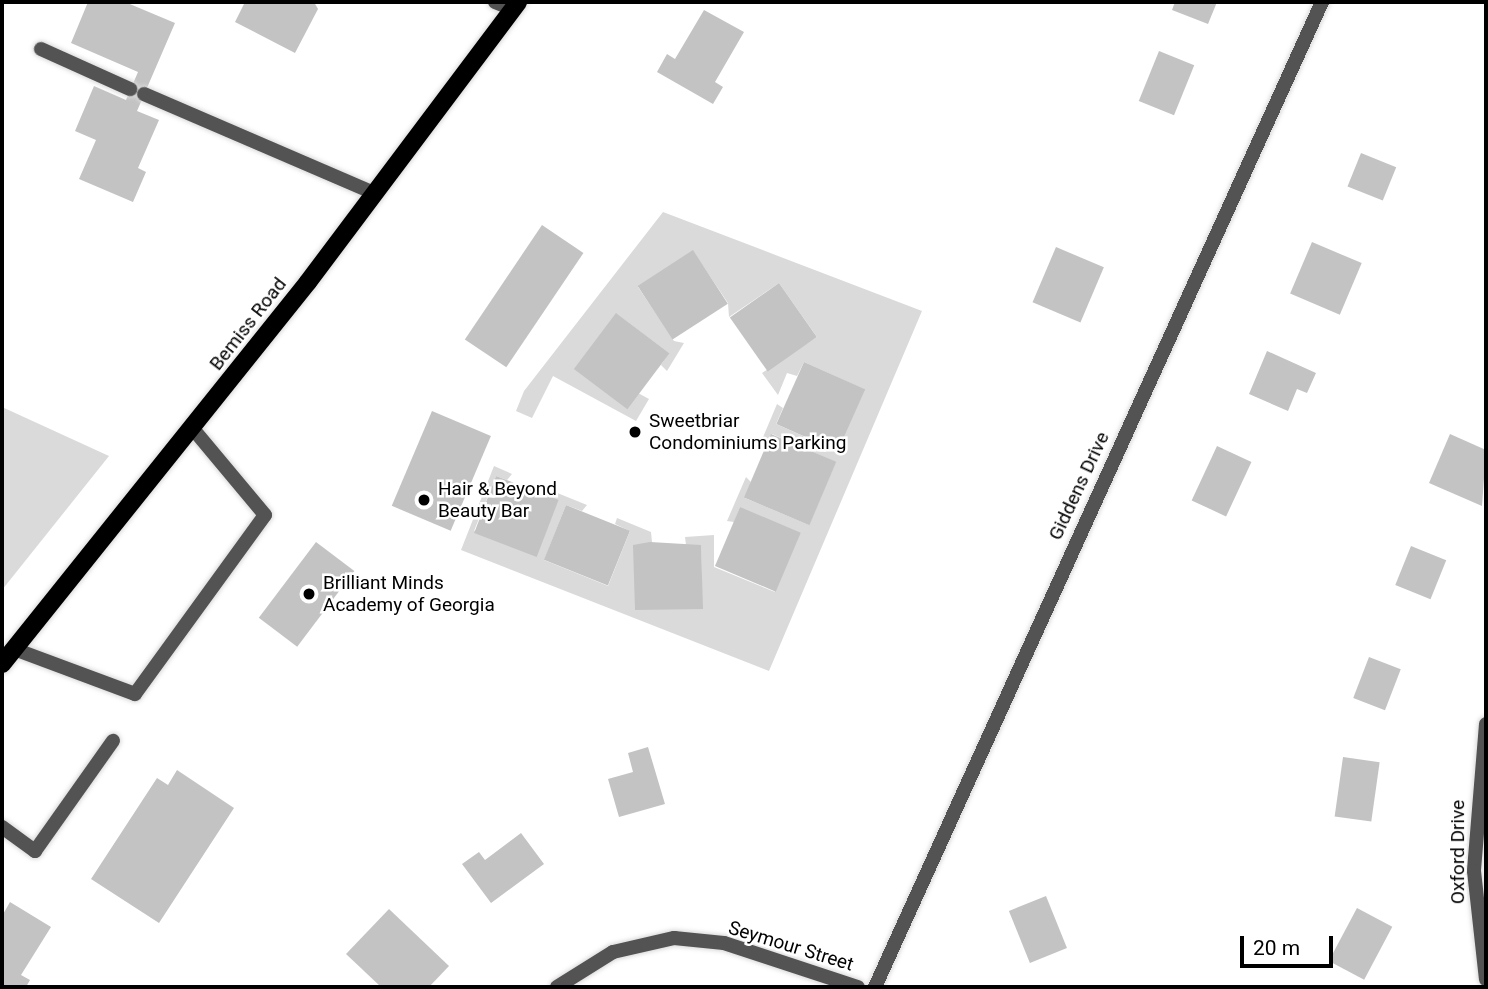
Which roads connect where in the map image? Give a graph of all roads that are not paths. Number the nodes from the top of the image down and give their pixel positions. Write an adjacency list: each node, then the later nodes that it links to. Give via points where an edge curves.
1 (495, 2): 3 (street)
2 (1322, 2): 15 (street, Giddens Drive)
3 (515, 6): 5 (main road, Bemiss Road)
4 (41, 49): 5 (street)
5 (374, 193): 6 (main road, Bemiss Road)
6 (193, 429): 7 (main road, Bemiss Road); 7 (street, via 265,515 135,694)
7 (14, 649): 8 (main road, Bemiss Road)
8 (2, 664)
9 (1486, 724): 12 (street, Oxford Drive, via 1474,871)
10 (113, 741): 11 (street, via 35,851)
11 (2, 827)
12 (1486, 979)
13 (557, 987): 14 (street, Seymour Street, via 613,952 674,938 724,943)
14 (858, 987)
15 (875, 987)

